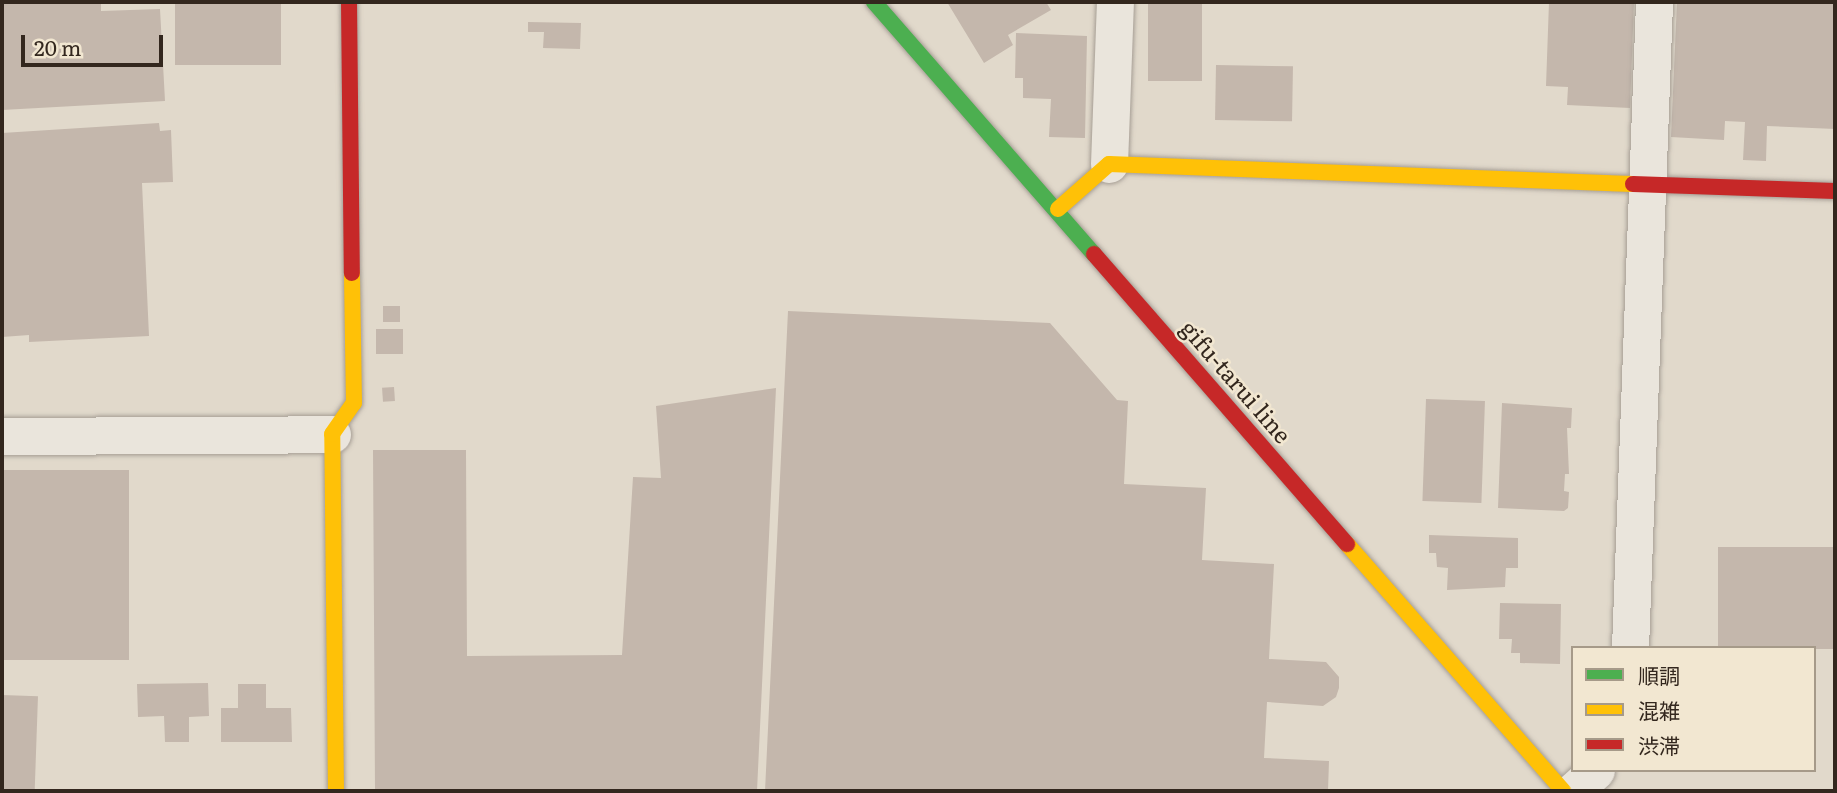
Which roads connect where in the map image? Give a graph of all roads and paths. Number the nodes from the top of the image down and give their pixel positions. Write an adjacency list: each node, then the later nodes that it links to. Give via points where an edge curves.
1 (349, 2): 9 (street, via 354,403)
2 (874, 2): 8 (street, gifu-tarui line)
3 (1115, 2): 5 (street)
4 (1654, 2): 6 (street)
5 (1109, 164): 6 (street); 8 (street)
6 (1647, 184): 7 (street); 11 (street)
7 (1835, 191)
8 (1058, 209): 14 (street, gifu-tarui line)
9 (332, 434): 10 (street); 13 (street)
10 (2, 436)
11 (1630, 646)
12 (1594, 772): 15 (street)
13 (336, 791)
14 (1563, 791)
15 (1573, 791)

